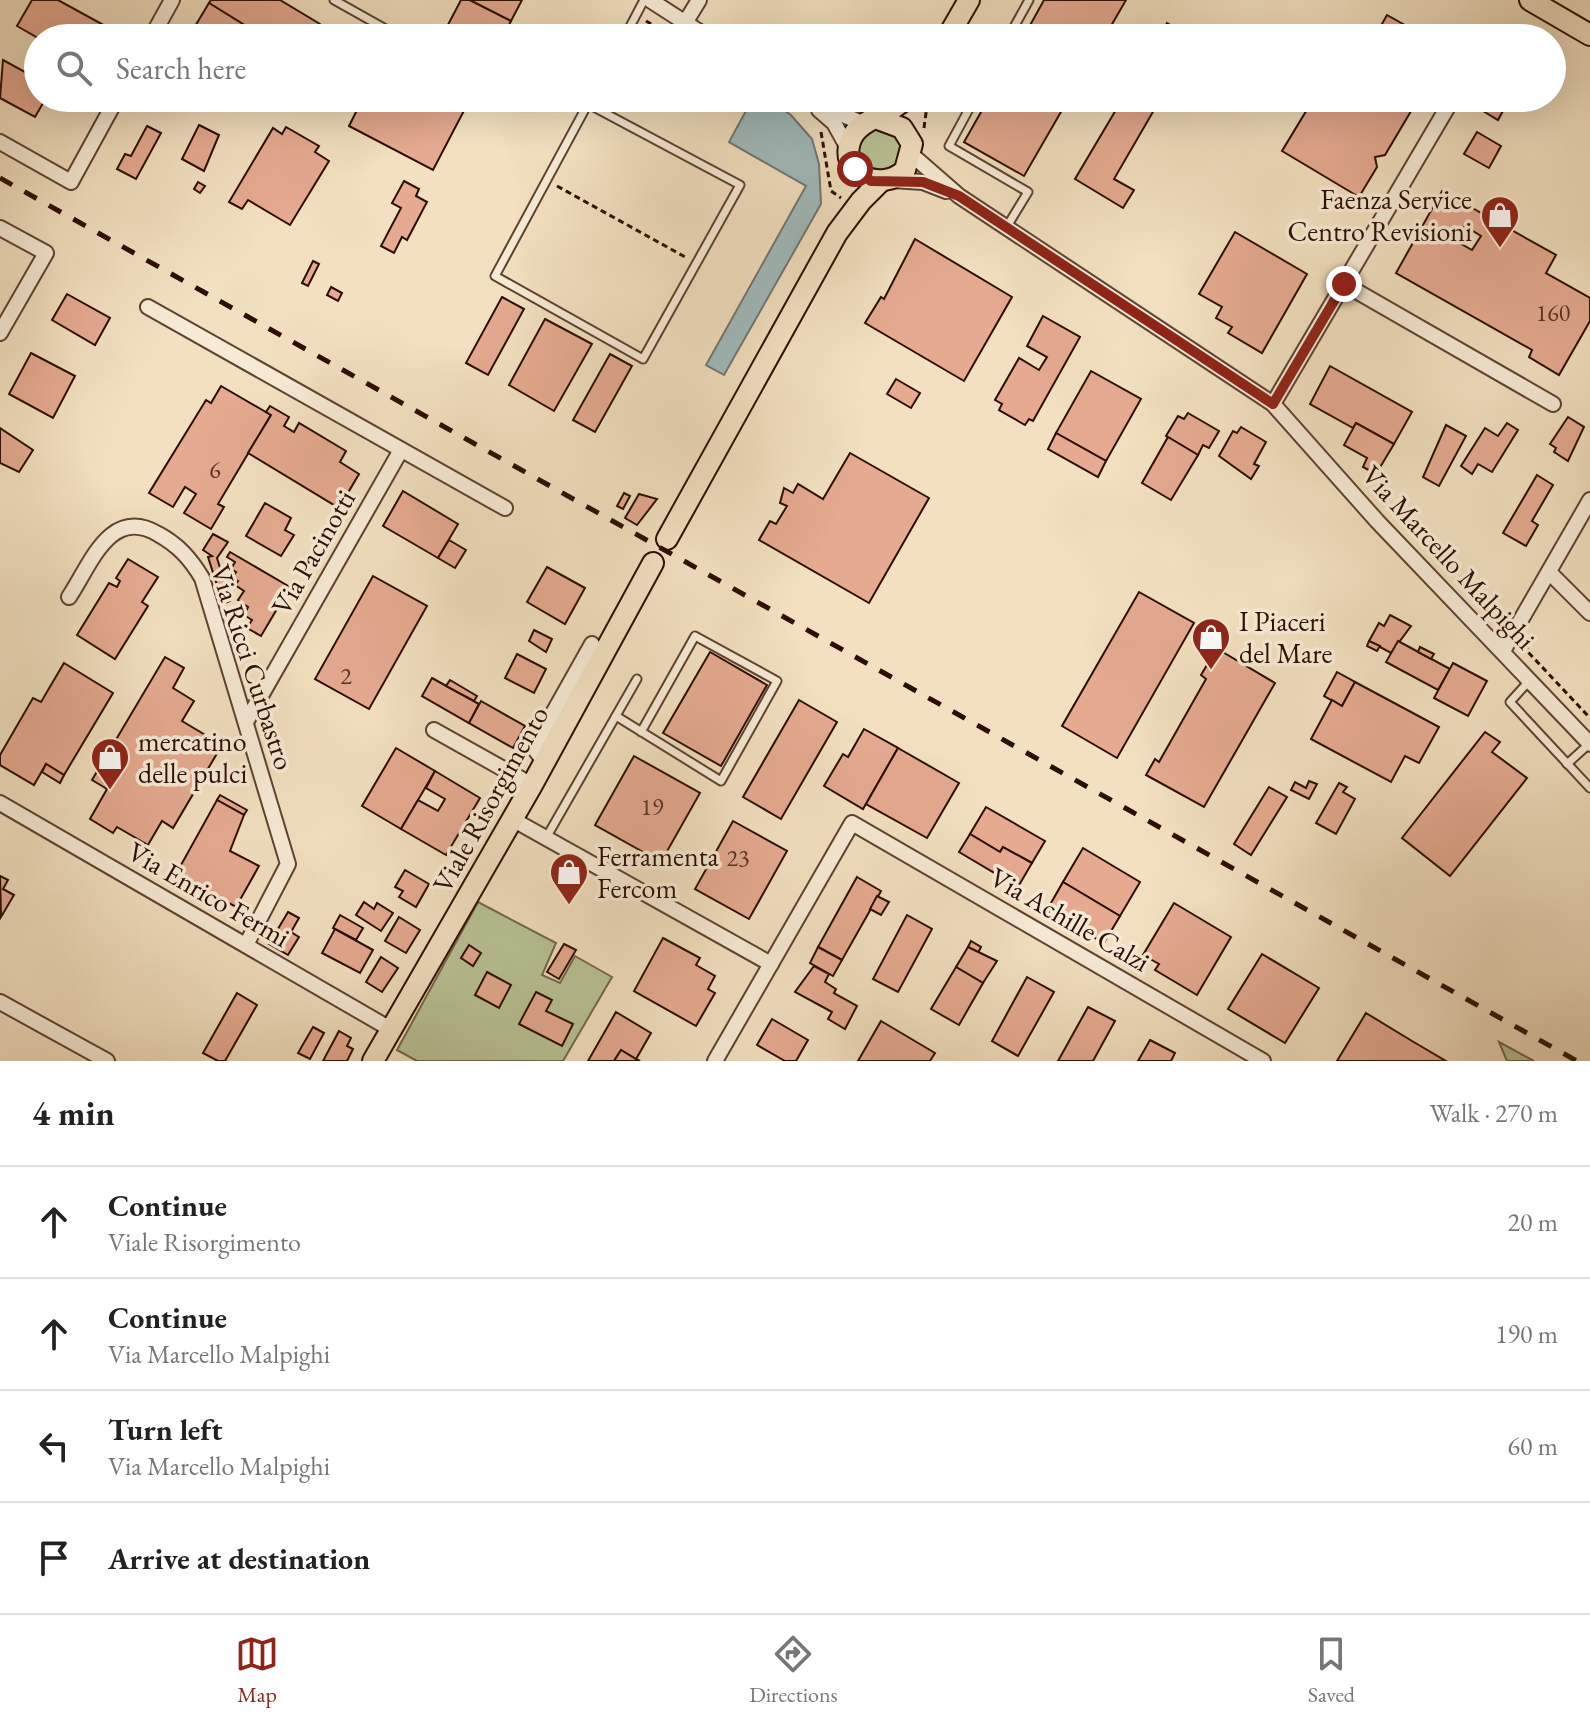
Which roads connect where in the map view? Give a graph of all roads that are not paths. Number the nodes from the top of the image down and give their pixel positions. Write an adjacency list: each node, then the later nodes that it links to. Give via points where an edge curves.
1 (172, 0): 10 (street)
2 (334, 0): 11 (lane)
3 (644, 0): 12 (lane)
4 (650, 0): 9 (street)
5 (699, 0): 9 (street)
6 (969, 0): 13 (main road)
7 (1029, 0): 14 (lane)
8 (1530, 0): 15 (main road)
9 (685, 23)
10 (159, 24)
11 (377, 24)
12 (631, 24)
13 (955, 24)
14 (1016, 24)
15 (1590, 35)
16 (109, 112): 27 (street, via 71,182)
17 (584, 112): 18 (lane, via 495,276 643,359 740,185)
18 (610, 112)
19 (821, 112): 28 (street, via 834,123)
20 (842, 112): 25 (street)
21 (886, 112): 25 (main road)
22 (916, 112): 26 (main road)
23 (967, 112): 32 (lane, via 949,146 1028,192)
24 (1445, 112): 34 (street)
25 (871, 122): 26 (main road, via 895,123); 28 (main road, via 856,131)
26 (915, 141): 29 (main road, via 905,170); 30 (street, Via Marcello Malpighi)
27 (0, 142)
28 (852, 160): 29 (main road, via 871,181); 33 (main road, via 849,202)
29 (886, 181): 30 (street, Via Marcello Malpighi, via 923,182); 33 (main road, via 861,201)
30 (959, 196): 32 (street, Via Marcello Malpighi)
31 (0, 228): 36 (street, via 46,253)
32 (1006, 228): 37 (street, Via Marcello Malpighi)
33 (837, 233): 42 (main road)
34 (1344, 284): 37 (street); 38 (street)
35 (148, 307): 39 (street)
36 (0, 333)
37 (1273, 404): 48 (street, Via Marcello Malpighi)
38 (1553, 404)
39 (401, 450): 41 (street); 52 (street, Via Pacinotti)
40 (1590, 500): 44 (street)
41 (505, 508)
42 (667, 539)
43 (653, 563): 56 (main road, Viale Risorgimento)
44 (1549, 572): 46 (street); 48 (street)
45 (69, 597): 52 (street, Via Ricci Curbastro, via 107,537 121,527 139,525 171,542 202,578)
46 (1590, 613)
47 (592, 644): 56 (street, via 538,740 536,751)
48 (1503, 651): 50 (street, Via Marcello Malpighi)
49 (637, 679): 51 (lane)
50 (1530, 680): 55 (street, Via Marcello Malpighi); 57 (lane, via 1510,702)
51 (616, 716): 54 (lane); 62 (lane)
52 (246, 722): 63 (street, Via Ricci Curbastro, via 288,864)
53 (434, 730): 58 (street)
54 (641, 732): 54 (lane, via 721,781 777,681 695,636)
55 (1590, 744): 57 (lane)
56 (544, 761): 58 (main road, Viale Risorgimento)
57 (1567, 764): 59 (lane)
58 (532, 785): 61 (main road, Viale Risorgimento)
59 (1590, 788)
60 (0, 803): 63 (street, Via Enrico Fermi)
61 (512, 819): 62 (street); 66 (main road, Viale Risorgimento)
62 (546, 838): 64 (street)
63 (246, 945): 66 (street, Via Enrico Fermi)
64 (771, 964): 69 (street); 70 (street, Via Achille Calzi, via 852,823)
65 (0, 1002): 67 (street)
66 (392, 1030): 68 (main road, Viale Risorgimento)
67 (107, 1061)
68 (373, 1061)
69 (715, 1061)
70 (1263, 1061)

